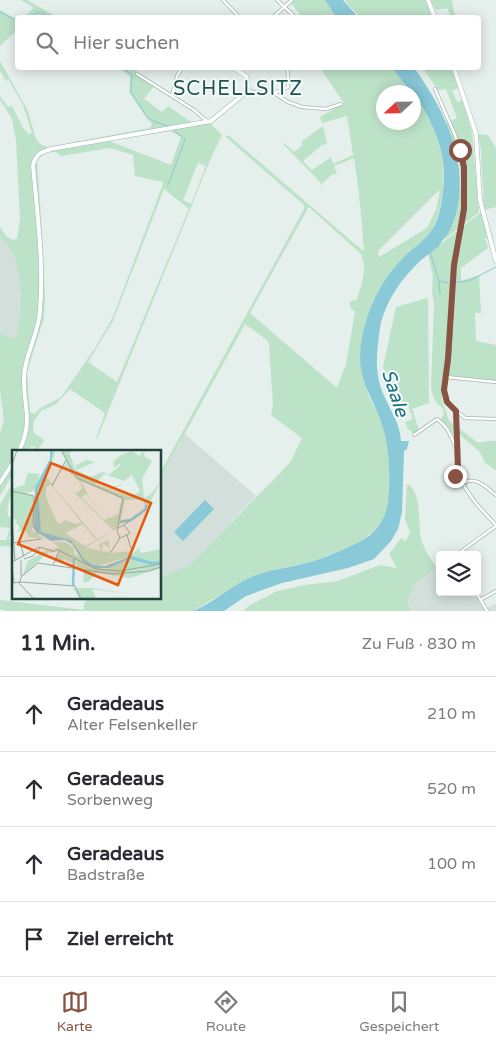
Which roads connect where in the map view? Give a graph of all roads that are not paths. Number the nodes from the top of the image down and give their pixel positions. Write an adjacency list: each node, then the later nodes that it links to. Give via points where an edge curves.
1 (223, 0): 6 (street)
2 (277, 0): 5 (street)
3 (292, 0): 5 (street)
4 (428, 0): 9 (street)
5 (284, 8): 7 (street); 8 (street)
6 (237, 15)
7 (276, 15)
8 (293, 15)
9 (434, 15)
10 (181, 70): 18 (street)
11 (237, 70): 16 (street, via 248,80)
12 (287, 70): 17 (street, via 288,87)
13 (455, 70): 21 (street, via 476,134 480,200)
14 (137, 74): 18 (street)
15 (435, 89): 22 (street, via 456,135 462,159 464,209 454,265)
16 (247, 90): 17 (street); 20 (street)
17 (274, 93): 19 (street, via 302,107 326,109)
18 (172, 96): 20 (street)
19 (341, 104)
20 (208, 122): 29 (street, via 41,152 35,158 40,311 24,376 27,429)
21 (496, 261)
22 (446, 377): 23 (street); 24 (street, via 444,395)
23 (496, 382)
24 (456, 411): 25 (street); 27 (street)
25 (465, 418): 26 (street); 27 (street)
26 (496, 419)
27 (457, 422): 30 (street)
28 (414, 435): 30 (street, via 437,419 443,423)
29 (20, 450)
30 (458, 450): 34 (street)
31 (12, 464): 33 (street)
32 (452, 472): 34 (street)
33 (0, 483)
34 (462, 483): 35 (street, via 475,481); 36 (street)
35 (496, 495)
36 (496, 525): 37 (street)
37 (461, 551)
38 (496, 591): 40 (street)
39 (478, 596): 40 (street)
40 (480, 600): 41 (street)
41 (486, 611)

